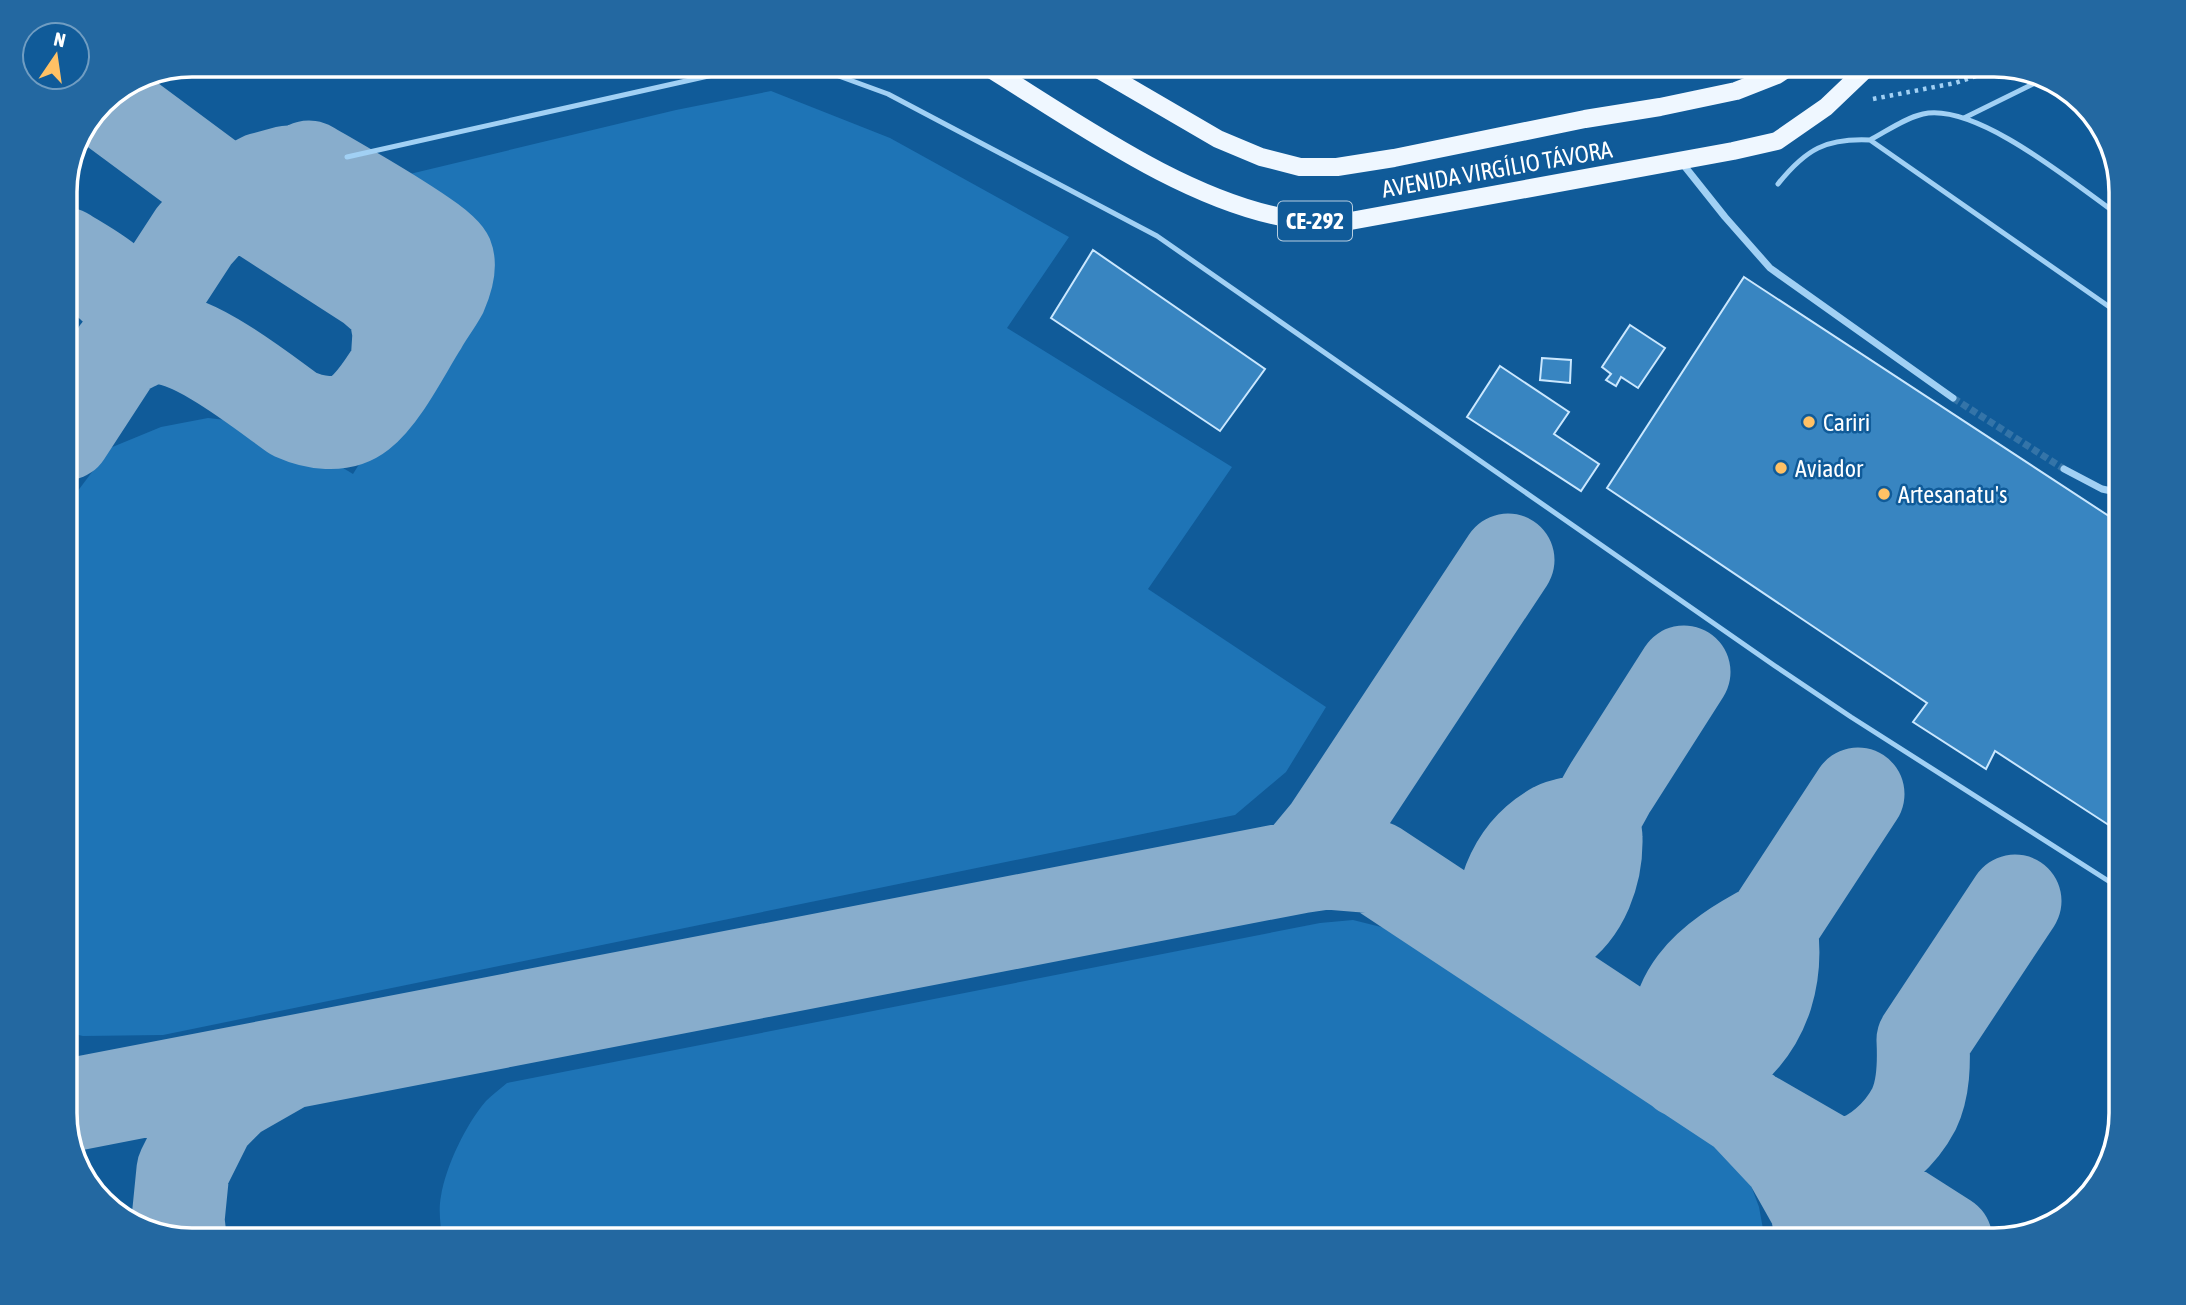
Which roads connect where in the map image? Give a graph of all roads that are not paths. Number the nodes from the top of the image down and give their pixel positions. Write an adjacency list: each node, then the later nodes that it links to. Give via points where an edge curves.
1 (704, 77): 10 (lane)
2 (841, 77): 18 (lane, via 888,94 1157,236 1786,673)
3 (1004, 77): 11 (main road, AVENIDA VIRGÍLIO TÁVORA / CE-292, via 1186,185 1292,219 1345,222)
4 (1112, 77): 5 (main road, AVENIDA VIRGÍLIO TÁVORA / CE-292, via 1218,139 1300,167 1337,167 1394,158 1736,91)
5 (1772, 77)
6 (1858, 77): 11 (main road, AVENIDA VIRGÍLIO TÁVORA / CE-292, via 1826,107 1777,141)
7 (2033, 84): 8 (lane)
8 (1964, 118): 9 (lane, via 1925,113); 13 (lane, via 2014,142)
9 (1870, 141): 12 (lane, via 1845,139 1818,147); 14 (lane)
10 (347, 157)
11 (1679, 160): 15 (street, via 1770,268)
12 (1778, 184)
13 (2109, 209)
14 (2109, 307)
15 (1952, 398)
16 (2064, 470): 17 (street)
17 (2109, 490)
18 (2109, 881)

